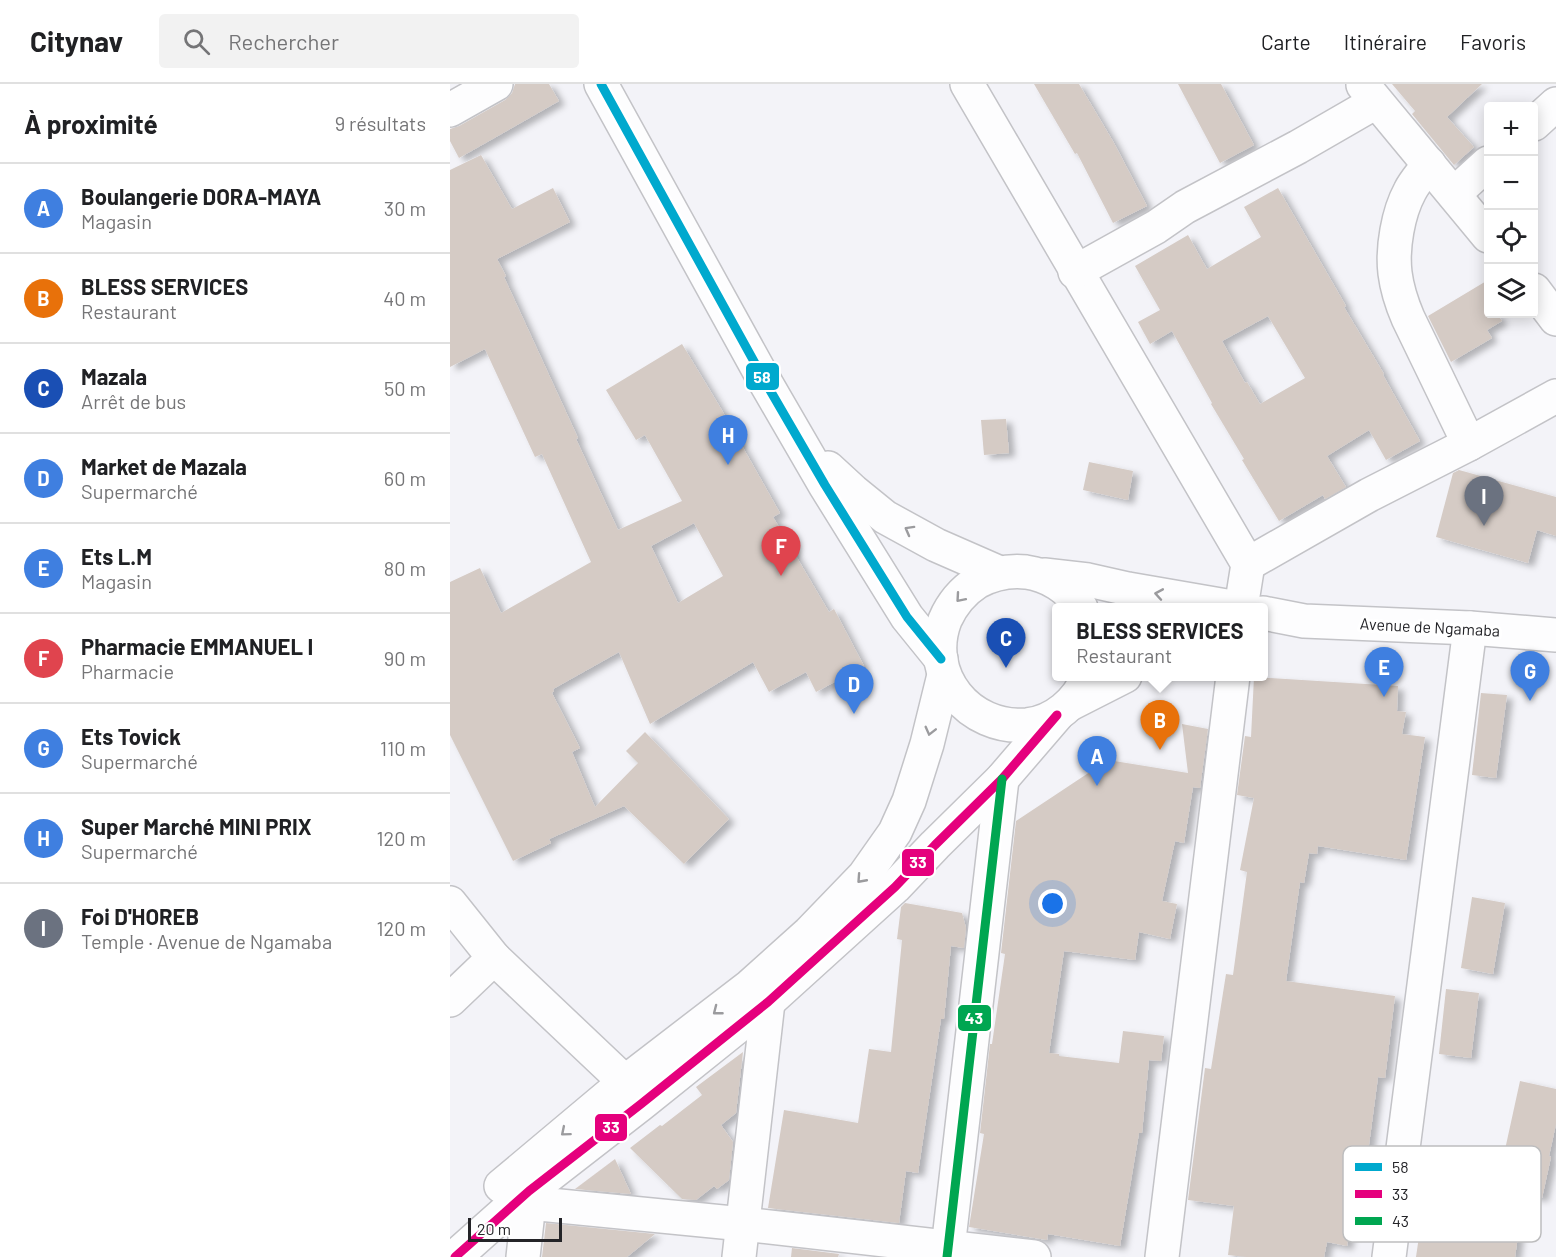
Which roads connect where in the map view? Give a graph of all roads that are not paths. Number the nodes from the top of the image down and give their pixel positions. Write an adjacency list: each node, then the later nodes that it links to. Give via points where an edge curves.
1 (496, 84): 6 (street)
2 (601, 84): 14 (street)
3 (966, 84): 12 (street)
4 (1369, 93): 8 (street); 12 (street, via 1298,147 1185,207)
5 (1556, 104): 7 (street)
6 (450, 110)
7 (1538, 120)
8 (1429, 164): 10 (street); 15 (street, via 1410,190 1400,215 1395,271 1408,318)
9 (1484, 167): 10 (street)
10 (1454, 194): 11 (street)
11 (1484, 231)
12 (1076, 272): 16 (street)
13 (1556, 396): 15 (street)
14 (802, 444): 17 (street, one-way to 14, via 885,517); 27 (street, via 907,617)
15 (1469, 444): 16 (street)
16 (1248, 564): 21 (street)
17 (1000, 573): 18 (street); 27 (street, one-way to 27, via 970,586 949,611 940,643)
18 (1041, 575): 19 (street, via 1061,585); 20 (street, one-way to 18)
19 (1078, 603)
20 (1210, 603)
21 (1240, 603)
22 (1268, 614): 23 (street, Avenue de Ngamaba)
23 (1304, 621): 24 (street, Avenue de Ngamaba); 25 (street, Avenue de Ngamaba)
24 (1470, 628): 26 (street, Avenue de Ngamaba); 38 (street)
25 (1268, 630)
26 (1556, 635)
27 (943, 667): 31 (street, via 958,698 992,721 1018,726 1032,724); 37 (street, one-way to 37, via 927,744 909,801 895,832 864,876 750,986)
28 (1086, 681): 31 (street)
29 (1116, 681): 31 (street)
30 (1232, 681): 48 (street)
31 (1064, 709): 32 (street)
32 (1002, 779): 36 (street, via 895,887); 43 (street)
33 (450, 903): 34 (street)
34 (494, 958): 35 (street); 37 (street)
35 (450, 1000)
36 (768, 1002): 39 (street); 40 (street)
37 (626, 1082): 41 (street, one-way to 41)
38 (1403, 1146)
39 (529, 1197): 40 (street); 44 (street); 45 (street)
40 (743, 1224): 43 (street); 46 (street)
41 (450, 1232)
42 (1391, 1242): 49 (street)
43 (948, 1253): 47 (street)
44 (455, 1257)
45 (523, 1257)
46 (739, 1257)
47 (1034, 1257)
48 (1162, 1257)
49 (1389, 1257)

